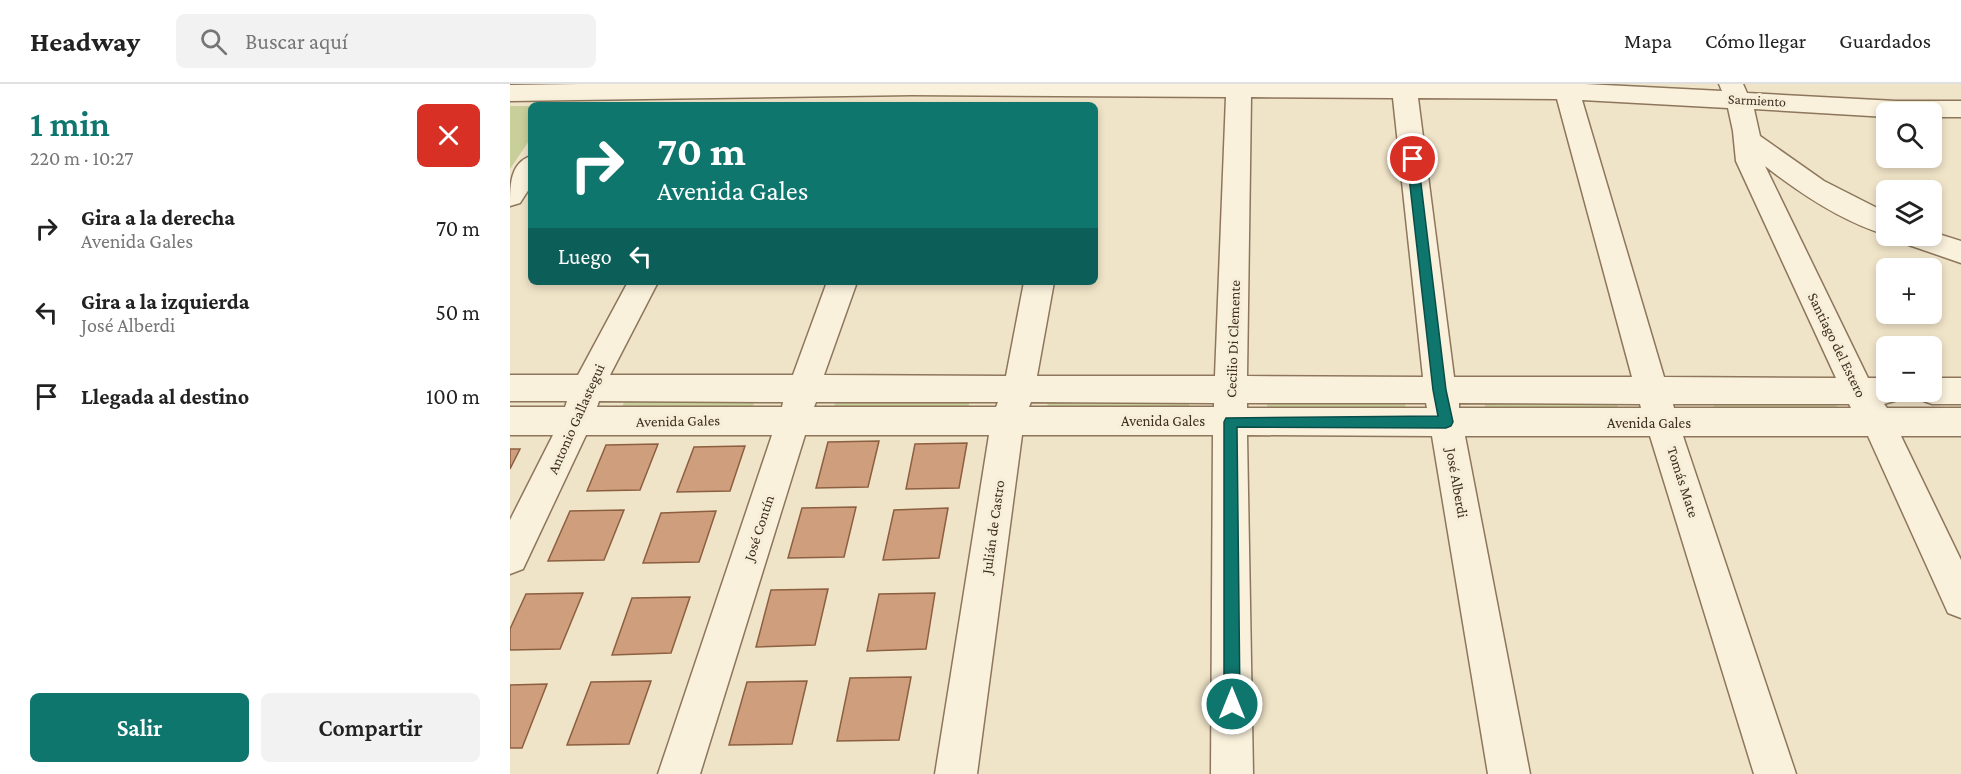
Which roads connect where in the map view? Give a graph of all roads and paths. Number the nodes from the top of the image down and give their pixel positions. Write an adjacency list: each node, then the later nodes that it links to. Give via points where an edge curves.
1 (1881, 84): 12 (street)
2 (1239, 86): 3 (street, Sarmiento); 9 (street, Sarmiento); 34 (street, Cecilio Di Clemente)
3 (1404, 87): 4 (street, Sarmiento); 35 (street, José Alberdi)
4 (1566, 88): 5 (street, Sarmiento); 28 (street, Tomás Mate)
5 (1735, 91): 14 (street, Sarmiento); 17 (street, Santiago del Estero)
6 (910, 92): 8 (street, Sarmiento); 9 (street, Sarmiento)
7 (510, 93): 10 (street, Sarmiento)
8 (743, 93): 10 (street, Sarmiento)
9 (1073, 93)
10 (580, 94)
11 (1961, 100): 13 (street)
12 (1892, 102)
13 (1942, 104)
14 (1876, 107)
15 (1942, 109): 16 (street, Sarmiento)
16 (1961, 109)
17 (1748, 140): 20 (street, via 1798,179); 31 (street, Santiago del Estero, via 1749,161)
18 (528, 169): 19 (street)
19 (510, 196)
20 (1876, 220)
21 (1938, 246): 22 (street)
22 (1961, 252)
23 (641, 285): 27 (street, Antonio Gallastegui)
24 (841, 285): 32 (street, José Contín)
25 (1038, 285): 33 (street, Julián de Castro)
26 (510, 388): 27 (street, Avenida Gales)
27 (587, 388): 32 (street, Avenida Gales); 37 (street, Antonio Gallastegui)
28 (1652, 390): 31 (street, Avenida Gales); 35 (street, Avenida Gales); 39 (street, Tomás Mate)
29 (1942, 391): 30 (street)
30 (1961, 391)
31 (1874, 402): 38 (street, Avenida Gales); 39 (street, Avenida Gales); 41 (street, Santiago del Estero)
32 (799, 404): 33 (street, Avenida Gales); 37 (street, Avenida Gales); 42 (street, José Contín)
33 (1014, 405): 34 (street, Avenida Gales); 43 (street, Julián de Castro)
34 (1232, 406): 35 (street, Avenida Gales); 44 (street, Cecilio Di Clemente)
35 (1443, 406): 39 (street, Avenida Gales); 45 (street, José Alberdi)
36 (510, 421): 37 (street, Avenida Gales)
37 (576, 422): 40 (street, Antonio Gallastegui)
38 (1961, 423)
39 (1664, 424): 46 (street, Tomás Mate)
40 (510, 556)
41 (1961, 600)
42 (679, 774)
43 (956, 774)
44 (1232, 774)
45 (1509, 774)
46 (1775, 774)

